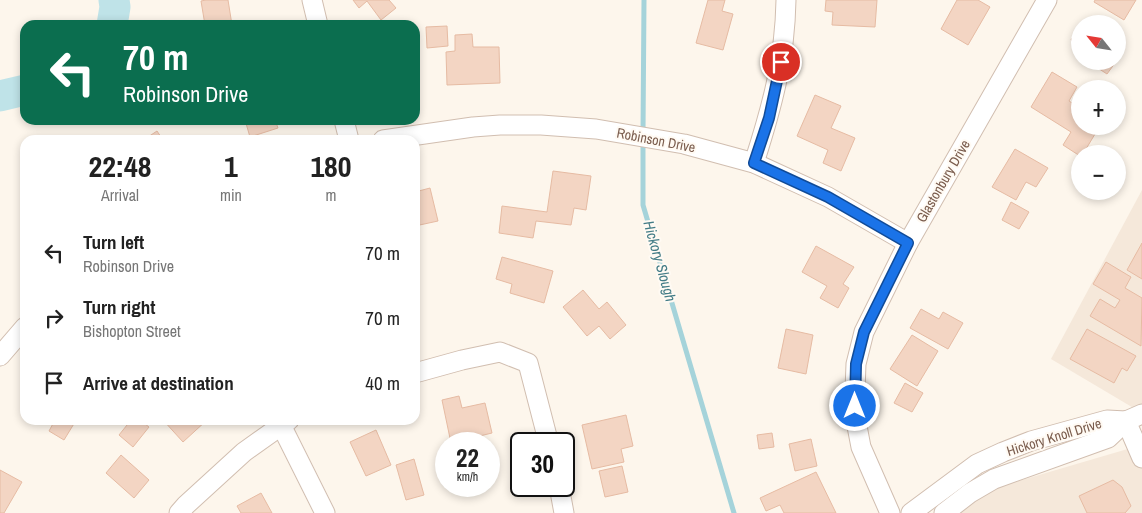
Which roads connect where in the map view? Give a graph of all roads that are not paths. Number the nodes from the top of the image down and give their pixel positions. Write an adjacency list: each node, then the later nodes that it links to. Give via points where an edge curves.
1 (312, 0): 4 (street)
2 (786, 0): 6 (street, via 786,32 778,77)
3 (1047, 0): 7 (street, Glastonbury Drive)
4 (317, 20)
5 (417, 135): 6 (street, Robinson Drive, via 500,125 596,128 684,144)
6 (754, 163): 7 (street, Robinson Drive, via 828,197)
7 (908, 243): 20 (street, Glastonbury Drive, via 864,332 856,364 856,421 861,447)
8 (20, 334): 9 (street)
9 (0, 356)
10 (420, 372): 14 (street, via 500,352 528,364)
11 (1134, 417): 15 (street); 21 (street, Hickory Knoll Drive, via 1108,420 1003,452 978,464); 22 (street, Hickory Knoll Drive, via 1108,438 994,479)
12 (281, 425): 17 (street, via 244,452)
13 (286, 425): 18 (street)
14 (546, 432)
15 (1142, 458)
16 (561, 497): 19 (street)
17 (179, 513)
18 (325, 513)
19 (564, 513)
20 (890, 513)
21 (911, 513)
22 (944, 513)

